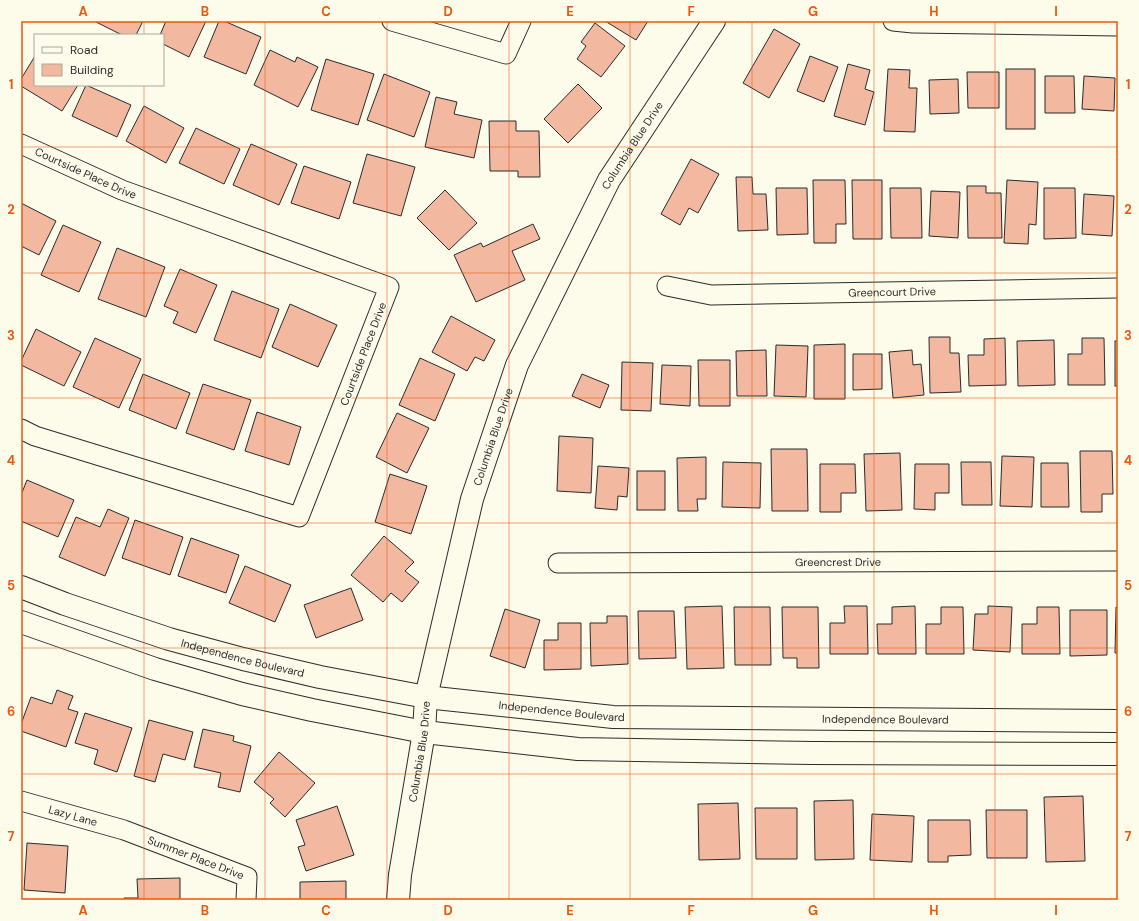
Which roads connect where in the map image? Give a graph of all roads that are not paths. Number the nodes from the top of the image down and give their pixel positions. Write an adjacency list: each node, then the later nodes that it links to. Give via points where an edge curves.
1 (392, 21): 2 (street, via 506,54)
2 (521, 21)
3 (714, 21): 16 (main road, Columbia Blue Drive, via 609,180 518,365 472,499)
4 (893, 21): 5 (street)
5 (1118, 26)
6 (21, 144): 9 (street, Courtside Place Drive, via 122,190 389,287 299,517 36,436)
7 (666, 286): 8 (street, Greencourt Drive, via 711,295)
8 (1118, 288)
9 (21, 429)
10 (1118, 561): 11 (street, Greencrest Drive)
11 (558, 563)
12 (21, 587): 13 (main road, Independence Boulevard)
13 (66, 604): 15 (main road); 16 (main road, Independence Boulevard, via 169,639 243,659)
14 (21, 622): 15 (main road)
15 (55, 635): 19 (main road, via 155,669 242,694)
16 (426, 697): 17 (main road, Independence Boulevard, via 613,717); 19 (main road, Columbia Blue Drive)
17 (813, 720): 18 (main road, Independence Boulevard); 20 (main road)
18 (1118, 721)
19 (424, 732): 20 (main road, via 578,749); 25 (main road, Columbia Blue Drive)
20 (812, 753): 21 (main road)
21 (1118, 754)
22 (21, 801): 23 (street, Lazy Lane)
23 (124, 830): 24 (street, Summer Place Drive, via 247,877)
24 (246, 900)
25 (398, 900)

